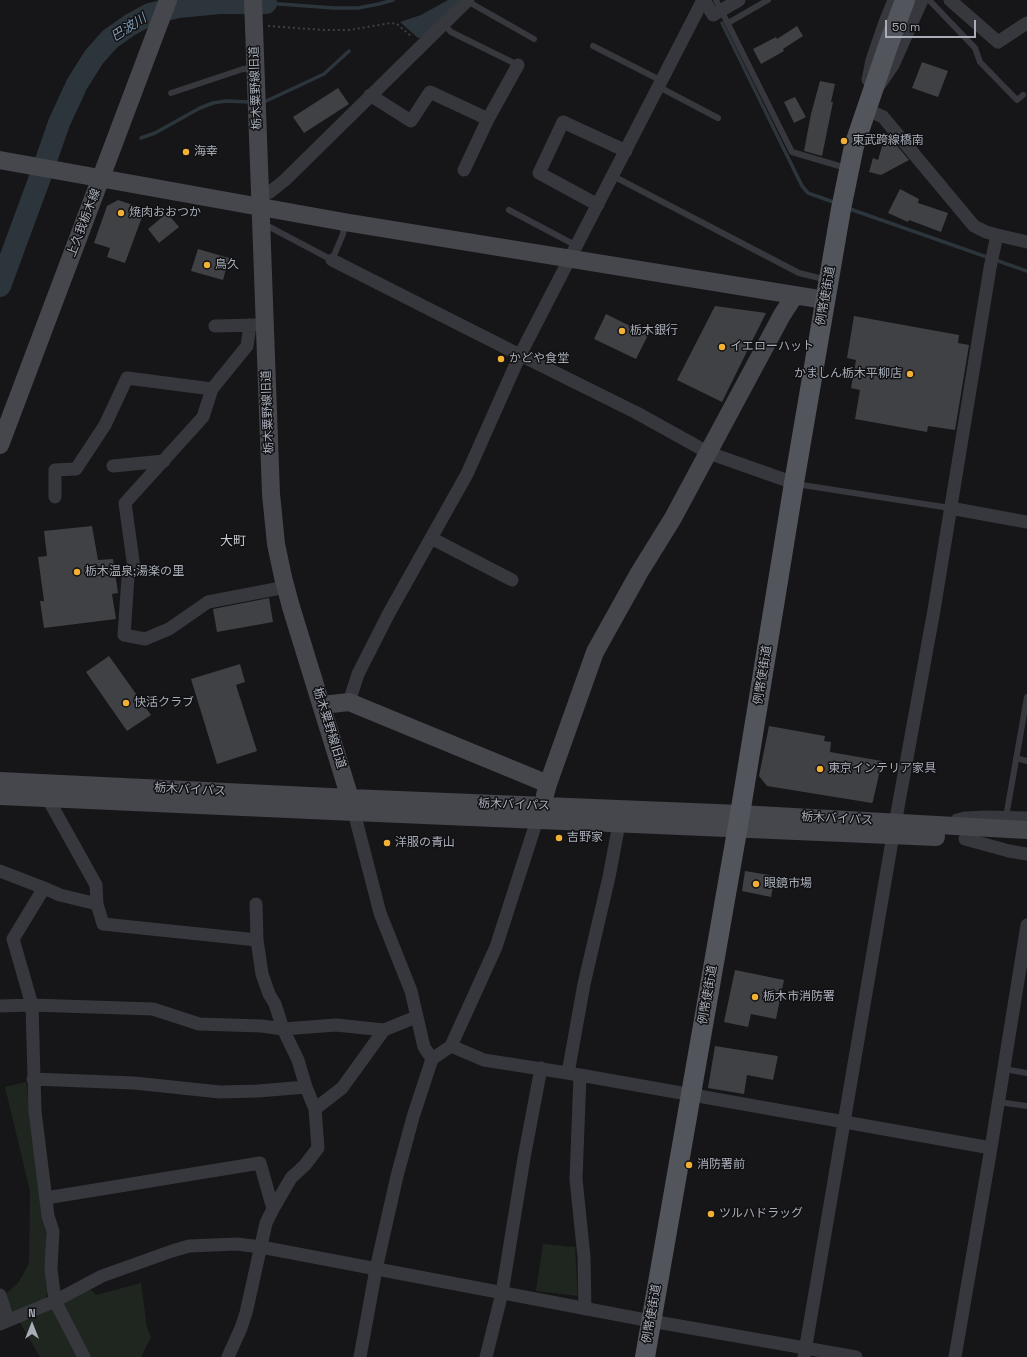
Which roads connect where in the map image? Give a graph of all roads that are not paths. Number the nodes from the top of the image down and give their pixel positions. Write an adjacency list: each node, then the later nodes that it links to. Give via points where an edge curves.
1 (168, 0): 32 (street, 上久我栃木線)
2 (253, 0): 19 (street, 栃木粟野線旧道)
3 (468, 0): 15 (street); 16 (lane)
4 (704, 0): 12 (street, via 713,15); 20 (street)
5 (739, 0): 12 (street)
6 (768, 0): 13 (lane)
7 (894, 0): 24 (street, via 872,60 868,80)
8 (905, 0): 24 (main road, 例幣使街道)
9 (922, 0): 24 (street, via 893,65)
10 (929, 0): 23 (lane, via 975,48 980,62 1017,100)
11 (950, 0): 14 (street, via 998,42)
12 (719, 5): 13 (lane)
13 (728, 22): 29 (lane, via 792,152)
14 (1027, 23)
15 (444, 24): 18 (lane, via 451,32); 22 (street)
16 (534, 38)
17 (593, 46): 20 (lane)
18 (518, 65): 26 (street)
19 (256, 68): 21 (lane, via 243,69); 34 (street, 栃木粟野線旧道)
20 (661, 84): 25 (lane); 27 (street)
21 (171, 93)
22 (370, 95): 26 (street, via 410,121 430,92); 34 (street, via 270,192)
23 (1023, 95)
24 (868, 105): 29 (main road, 例幣使街道, via 854,146); 37 (street, via 883,118 974,226)
25 (718, 118)
26 (488, 119): 30 (street)
27 (626, 151): 31 (street); 33 (street, via 563,122 539,173)
28 (0, 160): 32 (street)
29 (850, 169): 41 (main road, 例幣使街道)
30 (464, 170)
31 (613, 176): 33 (street); 41 (lane, via 799,273)
32 (101, 178): 34 (street); 48 (street, 上久我栃木線)
33 (598, 205): 39 (street)
34 (260, 209): 36 (street); 40 (lane); 44 (street, 栃木粟野線旧道)
35 (509, 210): 39 (lane)
36 (344, 222): 39 (street); 40 (lane, via 343,234)
37 (997, 235): 38 (street); 54 (street)
38 (1027, 242)
39 (574, 252): 42 (street); 46 (street)
40 (332, 260): 46 (street)
41 (828, 281): 43 (main road, 例幣使街道)
42 (795, 295): 43 (street); 49 (street)
43 (825, 300): 52 (main road, 例幣使街道)
44 (257, 325): 45 (street); 47 (street, via 247,346); 58 (street, 栃木粟野線旧道, via 276,544)
45 (215, 326)
46 (520, 355): 49 (street, via 637,413); 56 (street, via 467,474)
47 (212, 389): 50 (street, via 204,417); 53 (street, via 126,378 105,425 76,469 55,470)
48 (0, 445)
49 (709, 453): 52 (street); 65 (street, via 595,652)
50 (164, 461): 51 (street); 58 (street, via 125,503 134,568 128,577 124,635 145,639 169,629 208,602)
51 (113, 466)
52 (794, 483): 54 (lane); 71 (main road, 例幣使街道)
53 (54, 497)
54 (950, 508): 55 (street); 74 (street)
55 (1027, 522)
56 (431, 538): 57 (street); 60 (street, via 358,674)
57 (512, 580)
58 (286, 587): 61 (street, 栃木粟野線旧道)
59 (1027, 697): 62 (lane)
60 (349, 702): 61 (street); 65 (street)
61 (322, 705): 68 (street, 栃木粟野線旧道)
62 (1016, 758): 63 (lane); 72 (lane)
63 (1027, 761)
64 (0, 781): 68 (street, 栃木バイパス)
65 (548, 784): 69 (street)
66 (0, 796): 67 (street, 栃木バイパス)
67 (47, 797): 68 (street, 栃木バイパス); 81 (street, via 96,885)
68 (352, 805): 69 (street, 栃木バイパス); 87 (street, via 380,913 410,991)
69 (540, 813): 71 (street, 栃木バイパス); 73 (street, 栃木バイパス); 90 (street, via 496,947)
70 (1027, 818): 72 (street)
71 (738, 822): 73 (street, 栃木バイパス); 74 (street, 栃木バイパス); 98 (main road, 例幣使街道)
72 (1006, 823): 74 (street, 栃木バイパス); 75 (street, 栃木バイパス)
73 (619, 824): 95 (street, via 584,984)
74 (894, 829): 76 (street, 栃木バイパス); 102 (street)
75 (1027, 830)
76 (965, 839): 77 (street, 栃木バイパス); 78 (street)
77 (1027, 842)
78 (1027, 854)
79 (0, 871): 80 (street)
80 (44, 888): 81 (street, via 60,895); 85 (street, via 13,939)
81 (97, 904): 84 (street, via 103,924)
82 (256, 904): 84 (street)
83 (1027, 924): 93 (street)
84 (257, 940): 88 (street, via 262,974)
85 (32, 1005): 86 (street); 88 (street, via 153,1009 199,1024); 96 (street)
86 (0, 1006)
87 (416, 1017): 89 (street); 91 (street, via 424,1046)
88 (283, 1029): 89 (street, via 336,1025); 97 (street, via 298,1060)
89 (384, 1030): 101 (street, via 342,1088)
90 (451, 1046): 91 (street); 92 (street, via 484,1060)
91 (432, 1060): 107 (street, via 397,1176)
92 (541, 1068): 95 (street); 108 (street)
93 (1004, 1069): 94 (lane); 99 (street)
94 (1027, 1073)
95 (574, 1074): 98 (street); 111 (street, via 576,1179 584,1257)
96 (33, 1078): 97 (street, via 134,1083 220,1092); 104 (street)
97 (306, 1087): 101 (street)
98 (690, 1094): 102 (street); 113 (main road, 例幣使街道)
99 (998, 1102): 100 (lane); 103 (street)
100 (1027, 1106)
101 (315, 1109): 105 (street, via 318,1148 291,1178)
102 (844, 1122): 103 (street); 114 (street)
103 (991, 1148): 121 (street)
104 (46, 1198): 105 (street, via 260,1163); 110 (street, via 53,1231 51,1269)
105 (273, 1209): 106 (street, via 266,1223)
106 (261, 1247): 107 (street); 110 (street, via 237,1244 189,1246 102,1276); 116 (street, via 246,1313)
107 (376, 1269): 108 (street); 117 (street)
108 (502, 1293): 111 (street); 118 (street)
109 (0, 1296): 112 (street)
110 (55, 1301): 112 (street); 115 (street)
111 (585, 1309): 113 (street)
112 (4, 1322)
113 (651, 1322): 114 (street); 119 (main road, 例幣使街道)
114 (805, 1353): 120 (street)
115 (84, 1357)
116 (228, 1357)
117 (360, 1357)
118 (486, 1357)
119 (645, 1357)
120 (856, 1357)
121 (955, 1357)

